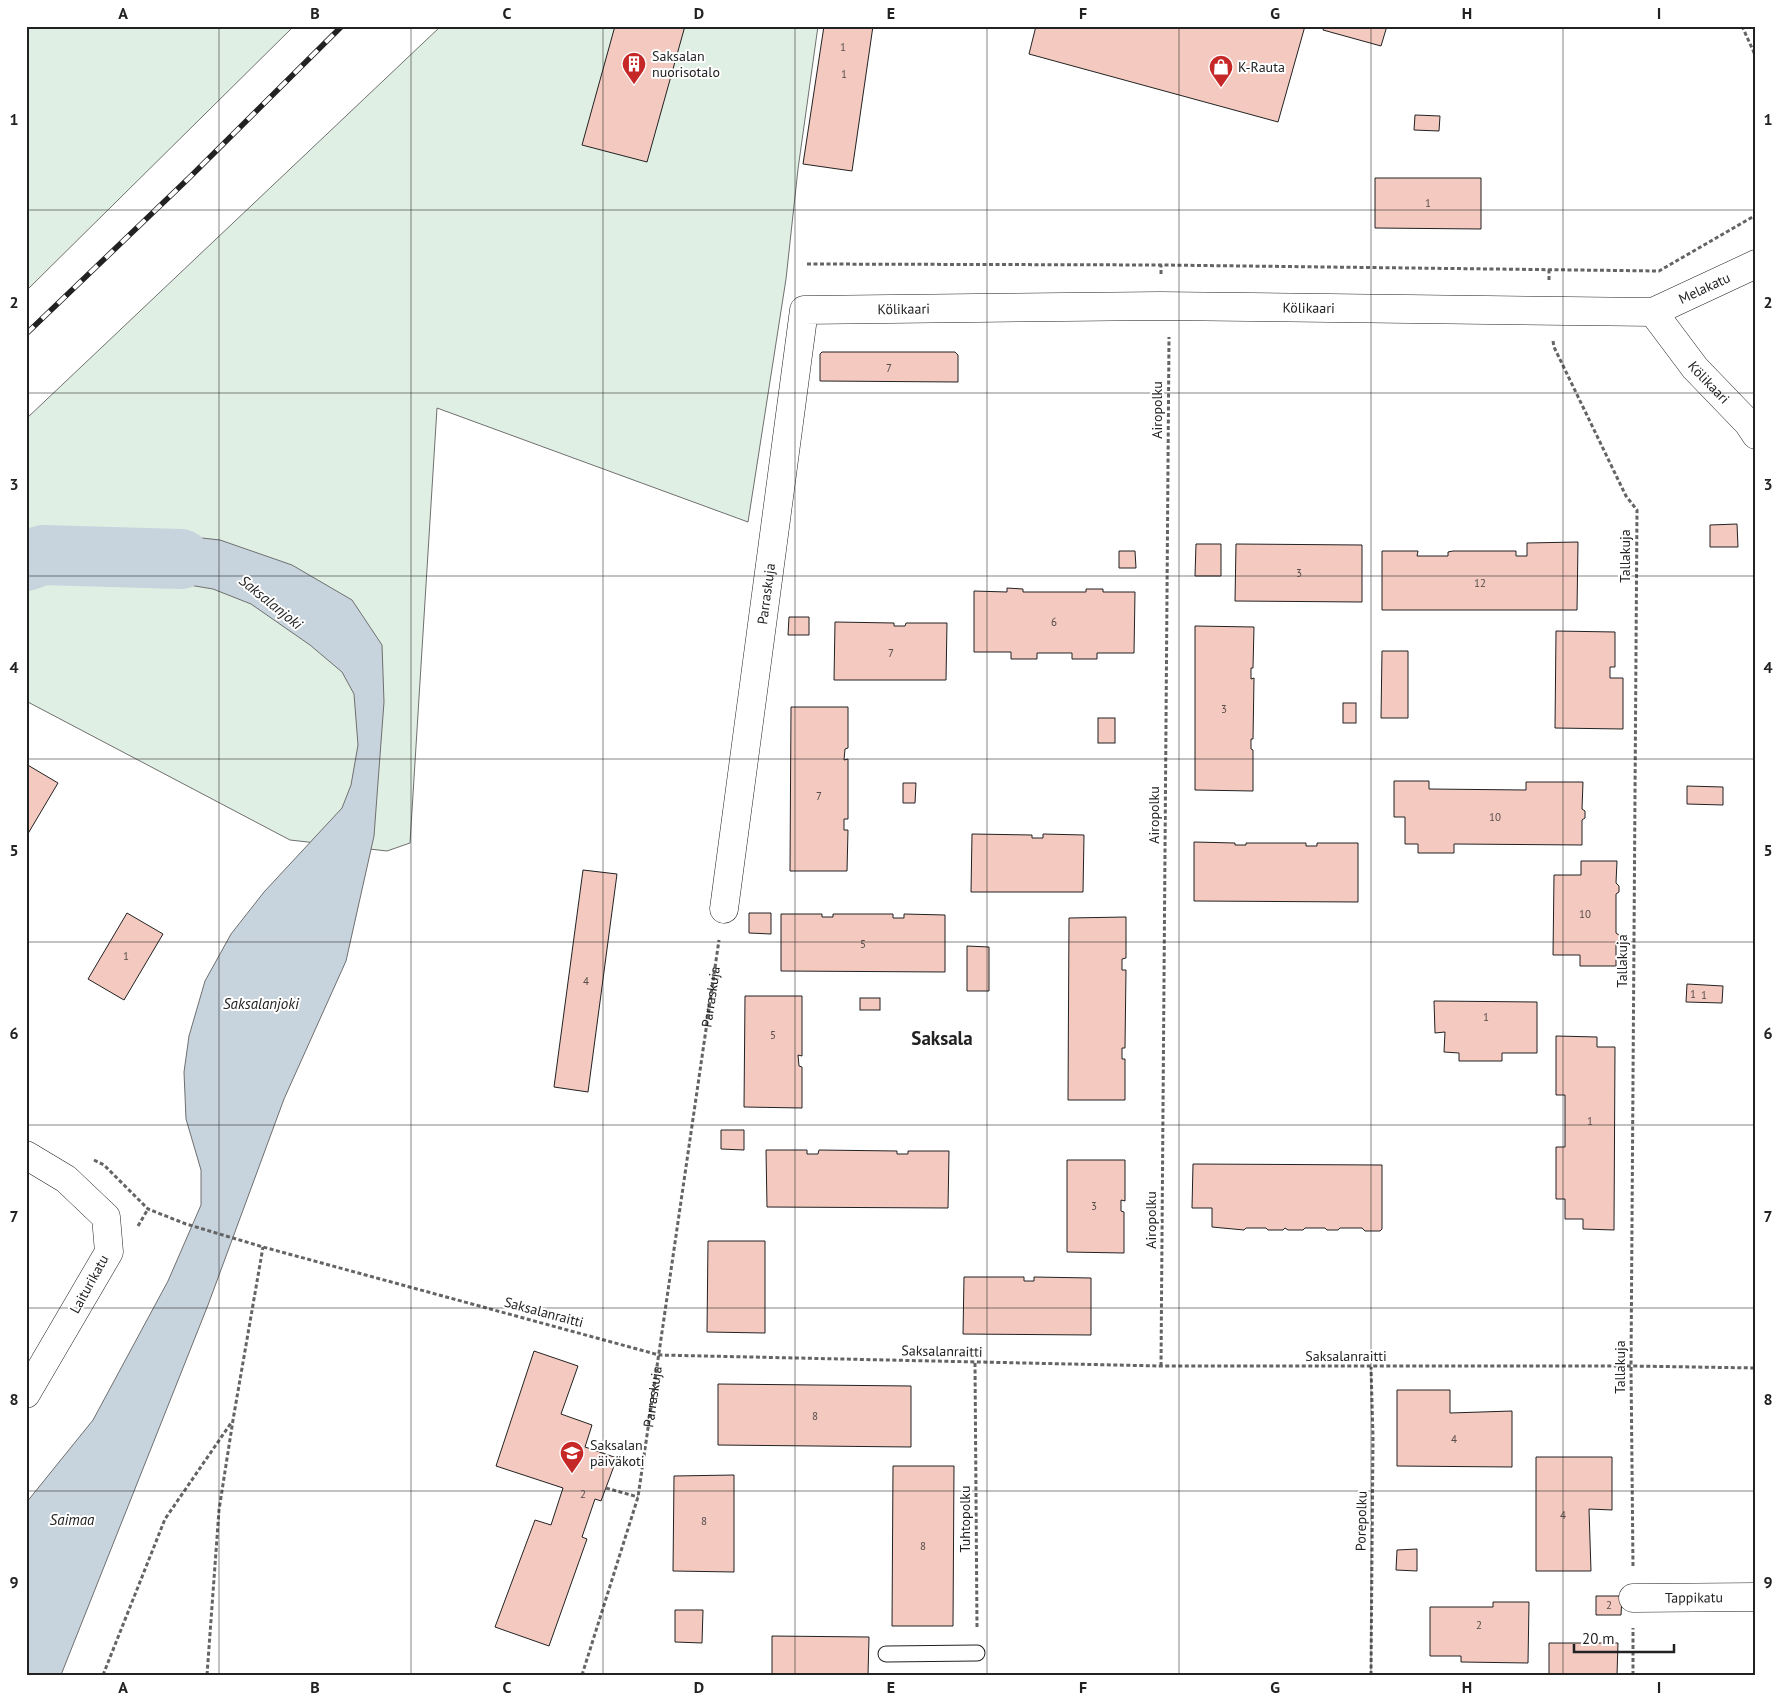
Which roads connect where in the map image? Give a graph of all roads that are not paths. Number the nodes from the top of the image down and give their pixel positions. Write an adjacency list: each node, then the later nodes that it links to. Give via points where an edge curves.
1 (1756, 264): 3 (street, Melakatu)
2 (804, 310): 3 (street, Kölikaari, via 1160,306); 5 (street, Parraskuja)
3 (1653, 312): 4 (street, Kölikaari, via 1695,368)
4 (1756, 435)
5 (724, 909)
6 (26, 1155): 7 (street, Laiturikatu, via 66,1179 106,1216 109,1252)
7 (26, 1394)
8 (1633, 1598): 9 (street, Tappikatu)
9 (1756, 1598)
10 (977, 1653): 11 (lane)
11 (886, 1654)

